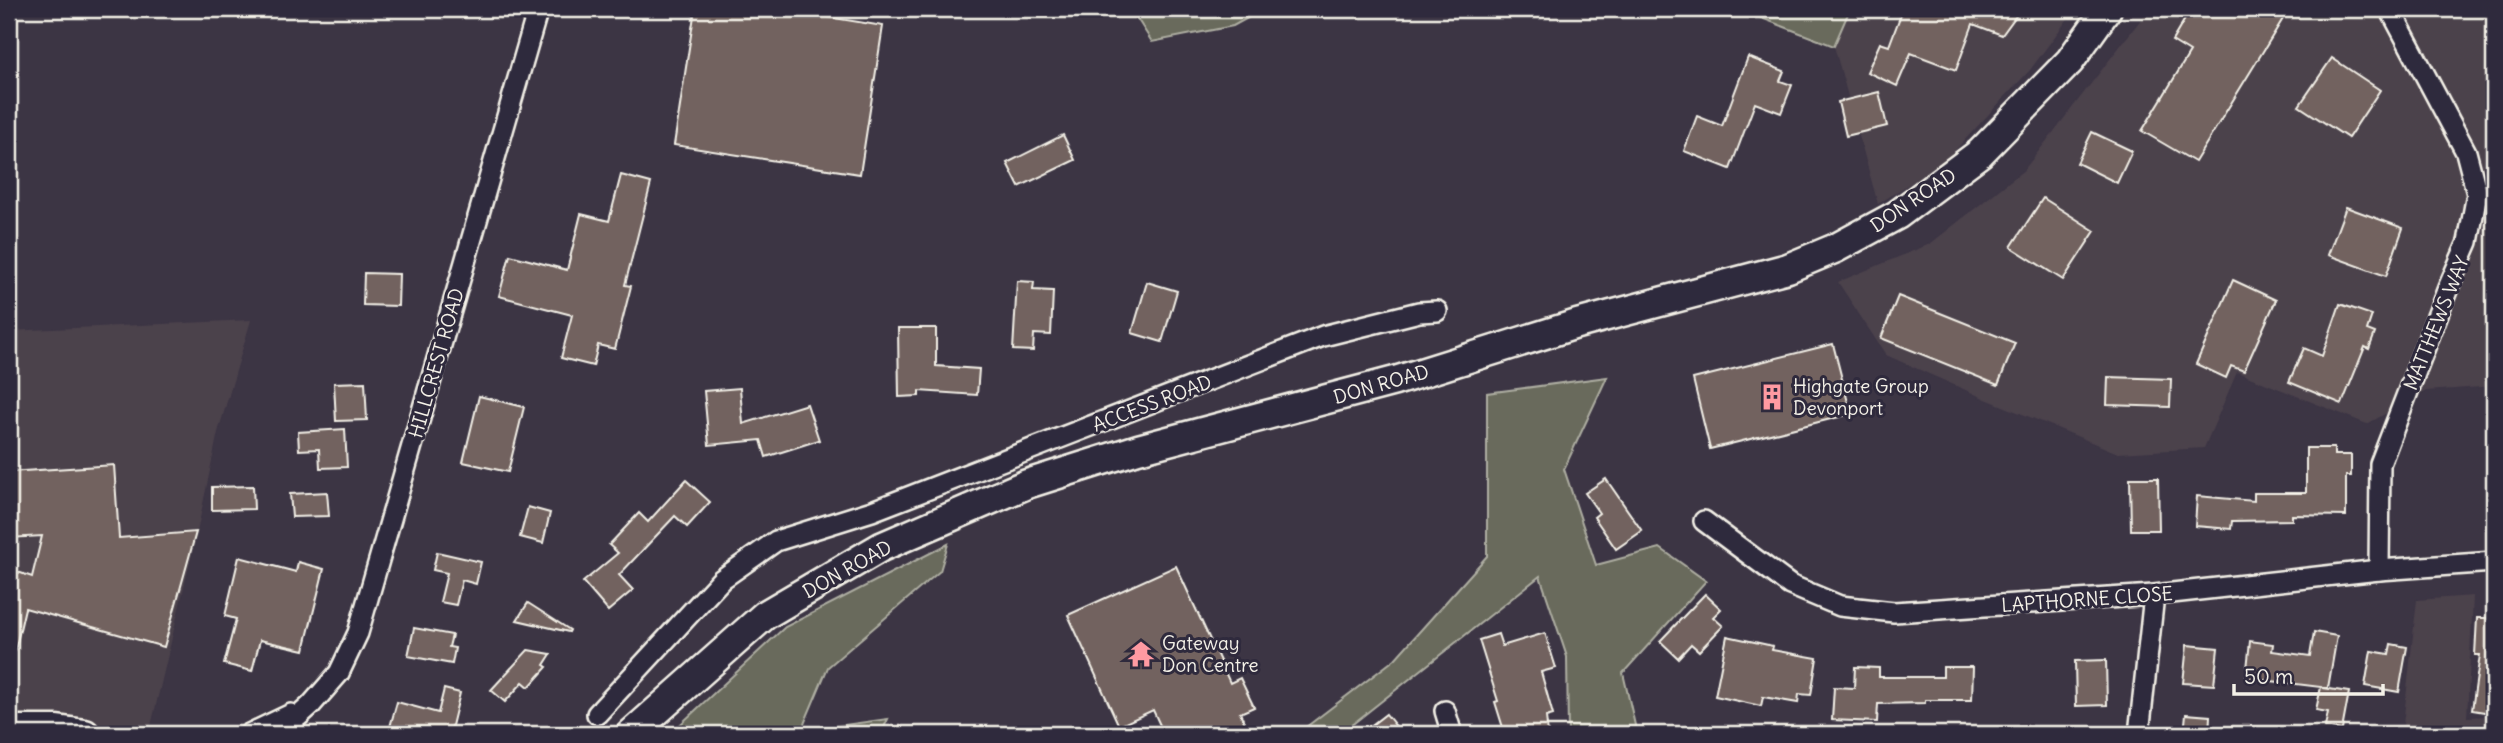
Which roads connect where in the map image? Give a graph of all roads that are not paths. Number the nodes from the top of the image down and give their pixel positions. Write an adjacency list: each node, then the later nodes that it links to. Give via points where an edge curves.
1 (538, 9): 11 (street, HILLCREST ROAD, via 358,633 339,673)
2 (2106, 9): 7 (main road, DON ROAD, via 2070,61 1980,153 1897,215 1836,248 1788,268 1113,456 1027,484)
3 (2390, 9): 9 (street, MATTHEWS WAY, via 2466,152 2477,194 2468,242 2380,464)
4 (1437, 311): 5 (street, ACCESS ROAD, via 1323,336)
5 (872, 511): 7 (street); 13 (street, ACCESS ROAD, via 776,541 722,579)
6 (1704, 521): 10 (street, LAPTHORNE CLOSE, via 1790,585 1840,606 1894,612)
7 (881, 547): 18 (main road, DON ROAD, via 765,615)
8 (2494, 562): 9 (street, LAPTHORNE CLOSE)
9 (2379, 569): 10 (street, LAPTHORNE CLOSE)
10 (2154, 595): 20 (street)
11 (312, 705): 16 (street, HILLCREST ROAD); 17 (street, HILLCREST ROAD)
12 (1445, 711): 19 (street)
13 (597, 714)
14 (9, 730): 15 (main road)
15 (85, 734)
16 (249, 734)
17 (279, 734)
18 (631, 734)
19 (1452, 734)
20 (2138, 734)

